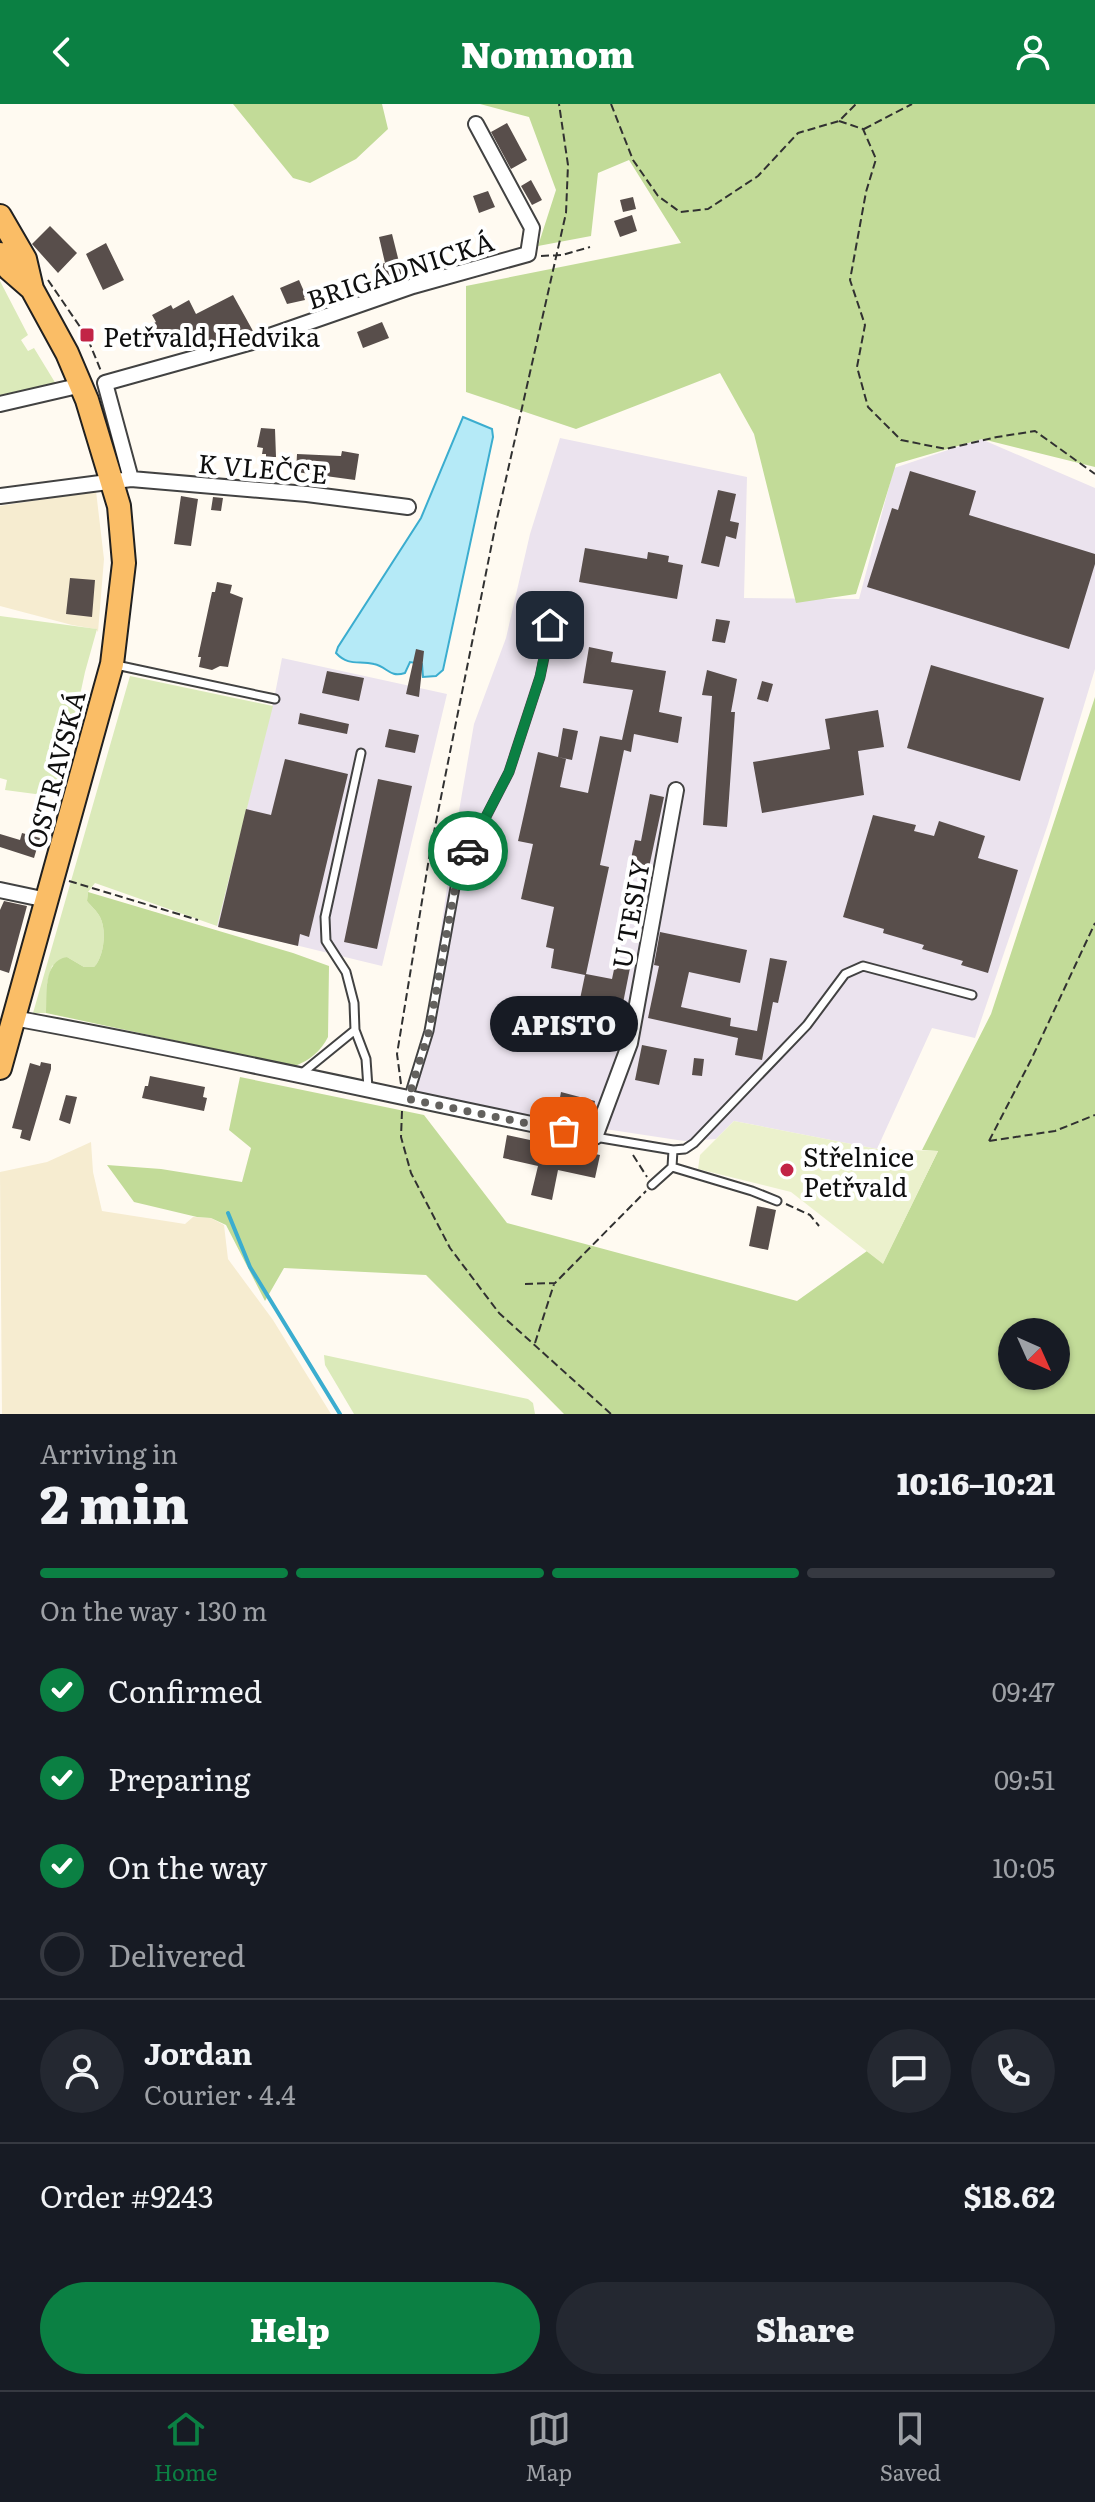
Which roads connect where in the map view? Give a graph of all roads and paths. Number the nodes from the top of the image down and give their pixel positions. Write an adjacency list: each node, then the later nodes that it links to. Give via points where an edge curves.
1 (559, 104): 11 (path, via 568,165 566,213)
2 (611, 104): 5 (path, via 633,160 658,196 680,212 708,209 758,176 798,133)
3 (856, 104): 5 (path)
4 (912, 104): 7 (path)
5 (839, 121): 7 (path)
6 (476, 124): 17 (street, BRIGÁDNICKÁ, via 532,228 528,254 105,383)
7 (863, 129): 16 (path, via 876,159 850,280 865,325 857,367 868,407 901,440 946,449 1035,431)
8 (0, 216): 12 (main road, OSTRAVSKÁ)
9 (590, 247): 11 (path)
10 (0, 254): 12 (main road, OSTRAVSKÁ, via 9,269)
11 (555, 256): 36 (path, via 430,852 397,1054)
12 (39, 282): 13 (path, via 87,337); 14 (main road, OSTRAVSKÁ)
13 (101, 372)
14 (82, 385): 15 (street); 17 (main road, OSTRAVSKÁ)
15 (0, 404)
16 (1095, 474)
17 (122, 480): 18 (street); 19 (street, K VLEČCE); 21 (main road, OSTRAVSKÁ, via 124,563)
18 (0, 496)
19 (408, 507)
20 (556, 600): 36 (lane, via 540,677 509,772 458,871 429,1031)
21 (112, 664): 22 (lane); 25 (main road, OSTRAVSKÁ)
22 (275, 699)
23 (361, 753): 32 (lane, via 325,917 326,941 346,972)
24 (676, 790): 38 (street, U TESLY, via 630,1043)
25 (54, 877): 27 (main road, OSTRAVSKÁ); 28 (path)
26 (0, 890): 27 (street)
27 (47, 900): 31 (main road, OSTRAVSKÁ)
28 (198, 920)
29 (1095, 923): 37 (path, via 989,1141 1055,1131)
30 (972, 995): 40 (lane, via 863,966 853,969 694,1143)
31 (13, 1018): 33 (main road, OSTRAVSKÁ); 34 (street)
32 (355, 1030): 34 (lane); 35 (lane, via 366,1059)
33 (0, 1068)
34 (301, 1074): 35 (street)
35 (368, 1088): 36 (street)
36 (406, 1098): 38 (street); 47 (path, via 401,1137 420,1193 450,1248 499,1313)
37 (1095, 1115)
38 (595, 1137): 39 (lane)
39 (625, 1142): 40 (lane); 42 (path)
40 (673, 1150): 41 (lane)
41 (672, 1167): 42 (lane); 43 (lane)
42 (652, 1185): 45 (path)
43 (777, 1201): 44 (path, via 810,1215)
44 (819, 1226)
45 (555, 1283): 46 (path); 47 (path)
46 (525, 1284)
47 (534, 1344): 48 (path)
48 (611, 1414)

